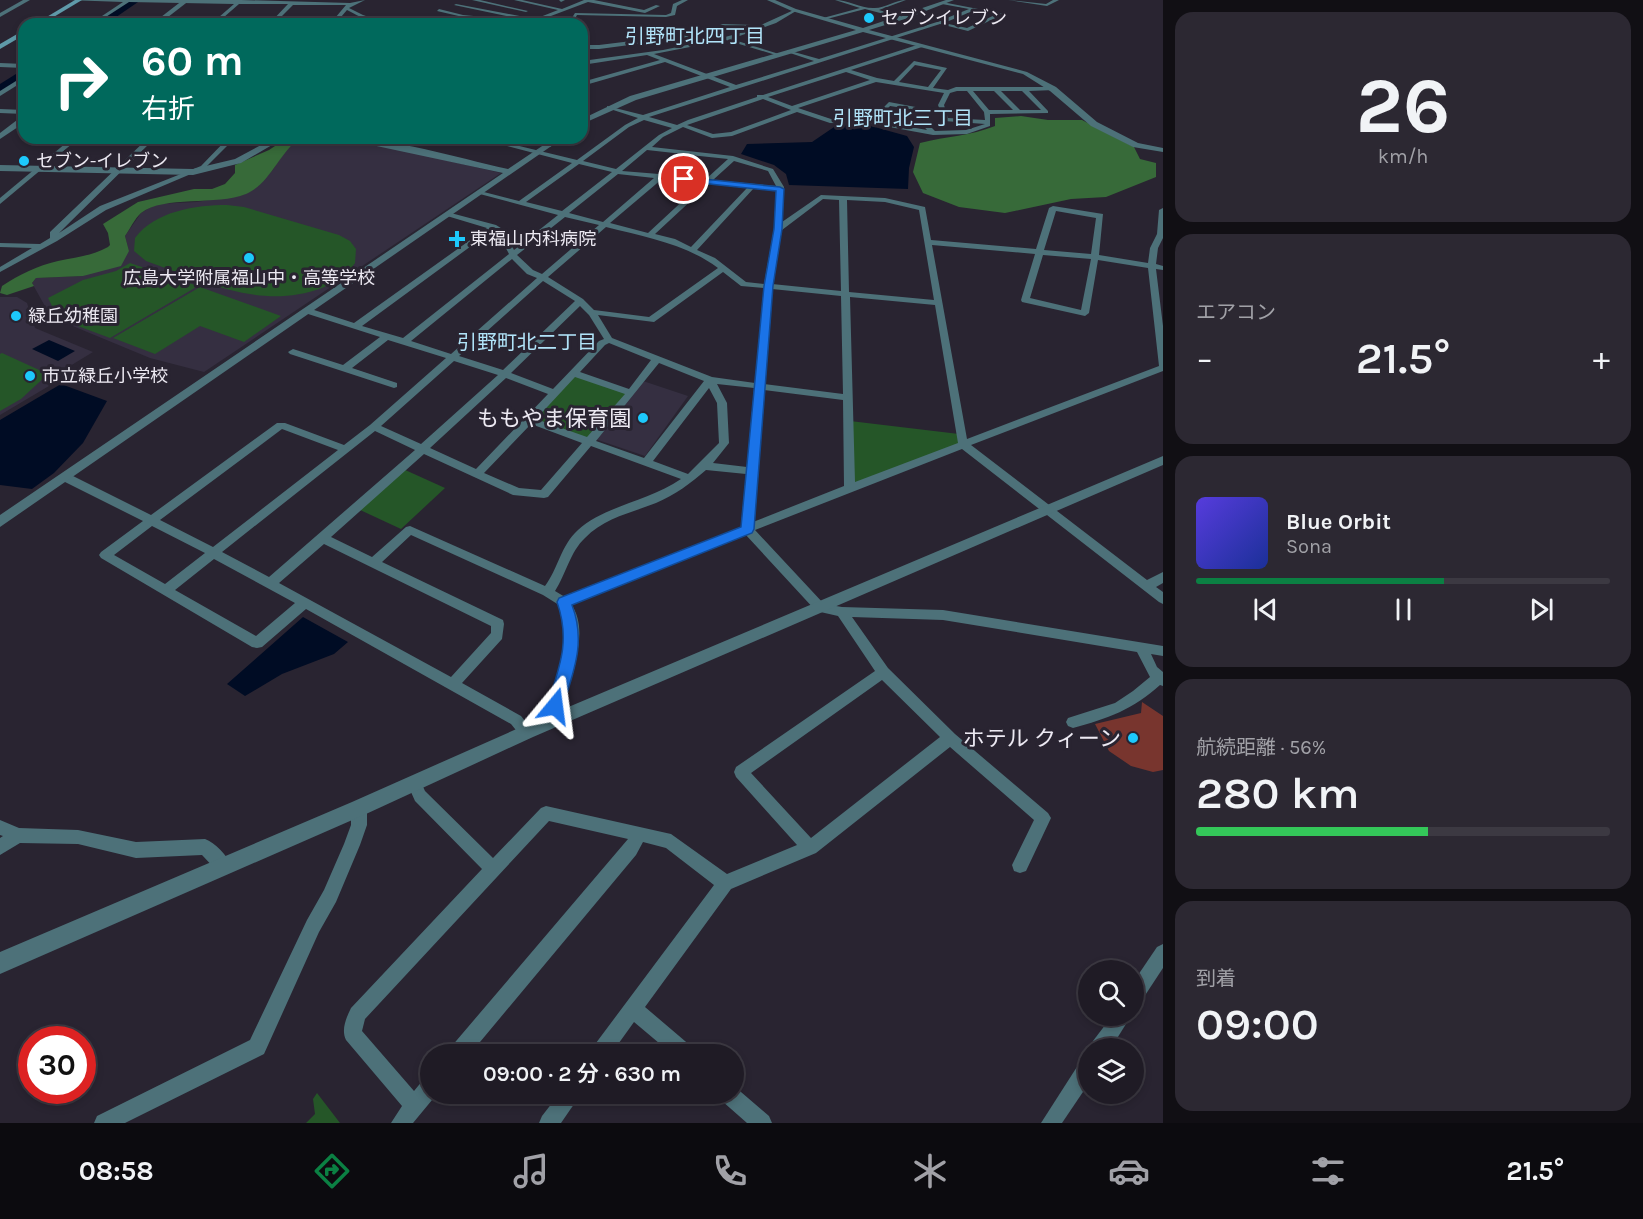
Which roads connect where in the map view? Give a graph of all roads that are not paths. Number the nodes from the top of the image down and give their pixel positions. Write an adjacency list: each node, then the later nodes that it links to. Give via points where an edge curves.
1 (27, 0): 36 (street)
2 (69, 0): 3 (street)
3 (79, 0): 17 (street); 41 (main road)
4 (363, 0): 29 (street)
5 (469, 0): 28 (street)
6 (474, 0): 40 (street)
7 (516, 0): 33 (street)
8 (560, 0): 24 (street)
9 (587, 0): 24 (street); 25 (street, via 645,12 658,6)
10 (674, 0): 21 (street)
11 (770, 0): 34 (street)
12 (837, 0): 26 (street)
13 (904, 0): 35 (street)
14 (1010, 0): 27 (street)
15 (1034, 0): 27 (street)
16 (1057, 0): 27 (street, via 1047,5)
17 (129, 1): 18 (street); 42 (street)
18 (139, 1): 19 (street); 43 (street)
19 (186, 1): 20 (street); 44 (street)
20 (240, 1): 23 (street); 45 (street)
21 (685, 1): 38 (street, via 675,5 673,14 666,16)
22 (947, 1): 32 (street); 52 (street)
23 (293, 2): 29 (street); 46 (street)
24 (576, 4): 33 (street); 38 (street, via 608,10)
25 (648, 4)
26 (851, 4): 30 (street); 31 (street)
27 (1027, 4)
28 (456, 5): 37 (street); 37 (street, via 439,10 463,16)
29 (348, 6): 47 (street); 48 (street)
30 (842, 7)
31 (865, 8): 35 (street); 39 (street)
32 (974, 9): 54 (street); 54 (street, via 1002,15 968,30)
33 (562, 10): 40 (street)
34 (794, 10): 39 (street); 53 (street)
35 (875, 10): 52 (street)
36 (0, 15)
37 (495, 15): 49 (street)
38 (611, 15): 51 (street, via 575,14)
39 (824, 15): 55 (street)
40 (548, 16): 50 (street)
41 (48, 18)
42 (102, 18)
43 (114, 18)
44 (163, 18)
45 (220, 18)
46 (277, 18)
47 (337, 18)
48 (368, 18)
49 (515, 18)
50 (543, 18)
51 (573, 18)
52 (903, 18): 55 (street)
53 (771, 21): 58 (street); 62 (street, via 744,27 723,25 698,34)
54 (939, 23): 57 (street)
55 (862, 30): 57 (street); 63 (street)
56 (18, 36): 60 (main road)
57 (890, 38): 59 (street); 69 (street)
58 (727, 39): 64 (street); 65 (street)
59 (920, 46): 72 (street); 83 (street, via 1018,70)
60 (0, 47)
61 (588, 47): 62 (street)
62 (598, 47): 66 (street, via 600,55)
63 (789, 51): 65 (street); 69 (street)
64 (645, 53): 67 (street); 68 (street)
65 (777, 55): 73 (street)
66 (588, 60)
67 (588, 61)
68 (663, 61): 73 (street); 76 (street)
69 (818, 61): 72 (street); 78 (street)
70 (0, 65): 71 (street)
71 (18, 66)
72 (844, 70): 74 (street); 88 (street)
73 (706, 76): 78 (street); 89 (street)
74 (876, 80): 77 (street); 90 (street)
75 (18, 82): 86 (street)
76 (588, 82)
77 (895, 83): 79 (street); 79 (street, via 914,63 945,69)
78 (735, 87): 84 (street); 95 (street)
79 (929, 89): 85 (street)
80 (969, 89): 81 (street); 85 (street); 93 (street)
81 (996, 89): 82 (street); 94 (street)
82 (1024, 89): 83 (street); 94 (street, via 1046,112)
83 (1053, 89): 111 (street, via 1094,124 1136,144)
84 (744, 90)
85 (948, 92): 98 (street, via 940,105 946,120)
86 (0, 94)
87 (753, 94): 88 (street)
88 (762, 97): 90 (street); 100 (street)
89 (609, 107): 95 (street); 96 (street)
90 (794, 109): 97 (street, via 830,121); 100 (street, via 732,134 712,136)
91 (0, 111): 92 (street)
92 (18, 112)
93 (987, 112): 94 (street); 98 (street)
94 (1018, 112)
95 (643, 117): 100 (street); 115 (street)
96 (588, 119)
97 (873, 122): 101 (street); 101 (street, via 889,105 919,109 922,121)
98 (988, 122): 101 (street, via 967,132)
99 (18, 124): 102 (street)
100 (679, 126): 110 (street)
101 (933, 133)
102 (0, 137)
103 (69, 144): 117 (street)
104 (146, 144): 118 (street)
105 (226, 144): 119 (street)
106 (269, 144): 119 (street, via 238,161)
107 (381, 144): 120 (street)
108 (502, 144): 112 (street)
109 (550, 144): 112 (street)
110 (645, 148): 113 (street); 121 (street)
111 (1163, 150)
112 (537, 153): 115 (street); 120 (street)
113 (688, 153): 114 (street); 122 (street)
114 (733, 158): 123 (street); 125 (street, via 771,170)
115 (578, 163): 121 (street); 129 (street)
116 (0, 168): 117 (street)
117 (40, 169): 118 (street); 128 (street)
118 (118, 171): 119 (street); 138 (street, via 53,234)
119 (193, 172): 138 (street, via 103,208)
120 (510, 172): 126 (street)
121 (617, 172): 122 (street); 132 (street)
122 (661, 177): 123 (street); 133 (street)
123 (706, 182): 124 (street); 137 (street)
124 (752, 186): 125 (street); 142 (street)
125 (780, 189): 135 (street)
126 (480, 193): 129 (street); 131 (street)
127 (843, 198): 135 (street, via 821,196); 139 (street, via 885,200 922,209); 152 (street)
128 (0, 202)
129 (521, 203): 132 (street)
130 (1163, 210): 136 (street)
131 (450, 214): 134 (street); 156 (street)
132 (564, 214): 133 (street); 144 (street)
133 (607, 224): 137 (street); 150 (street)
134 (493, 227): 144 (street, via 501,232); 158 (street)
135 (778, 229): 151 (street)
136 (1162, 234): 146 (street, via 1156,240)
137 (650, 235): 142 (street)
138 (54, 239): 141 (street)
139 (927, 242): 143 (street); 154 (street)
140 (0, 245): 141 (street)
141 (41, 246): 149 (street)
142 (691, 251): 148 (street)
143 (1040, 253): 145 (street); 145 (street, via 1053,208 1100,216); 145 (street, via 1025,300 1085,313)
144 (513, 255): 150 (street, via 530,272); 161 (street)
145 (1095, 257): 146 (street)
146 (1152, 266): 147 (street); 155 (street)
147 (1163, 268)
148 (722, 269): 151 (street, via 744,284); 157 (street, via 651,320)
149 (0, 270)
150 (543, 277): 153 (street); 163 (street)
151 (768, 286): 152 (street); 171 (street)
152 (844, 294): 154 (street); 174 (street)
153 (580, 301): 157 (street); 168 (street)
154 (936, 303): 178 (street)
155 (1160, 307): 165 (street)
156 (308, 311): 158 (street); 186 (street)
157 (592, 313): 160 (street)
158 (356, 326): 159 (street)
159 (387, 336): 161 (street); 166 (street)
160 (609, 340): 164 (street); 167 (street)
161 (404, 342): 163 (street)
162 (293, 352): 166 (street)
163 (454, 358): 168 (street); 176 (street)
164 (657, 359): 169 (street); 173 (street)
165 (1163, 367): 178 (street)
166 (346, 368): 170 (street)
167 (574, 373): 172 (street); 173 (street)
168 (505, 374): 172 (street); 179 (street)
169 (710, 380): 171 (street); 182 (street); 183 (street, via 722,403 724,443)
170 (394, 385)
171 (761, 386): 174 (street); 184 (street)
172 (555, 393): 175 (street)
173 (631, 393): 177 (street)
174 (846, 397): 188 (street)
175 (529, 420): 177 (street); 185 (street)
176 (374, 427): 179 (street); 180 (street)
177 (589, 442): 182 (street); 185 (street, via 544,494 517,492)
178 (963, 444): 188 (street); 189 (street)
179 (424, 449): 185 (street); 193 (street)
180 (345, 450): 190 (street, via 281,425); 194 (street)
181 (1163, 460): 189 (street)
182 (647, 461): 187 (street)
183 (706, 466): 184 (street); 187 (street)
184 (753, 471): 192 (street)
185 (477, 474)
186 (64, 477): 190 (street); 191 (street)
187 (688, 478): 200 (street, via 655,499 620,511 582,533 560,565)
188 (850, 488): 192 (street)
189 (1048, 509): 198 (street); 204 (street)
190 (154, 520): 194 (street); 199 (street, via 105,555)
191 (0, 522)
192 (747, 529): 202 (street); 204 (street)
193 (322, 538): 195 (street); 197 (street)
194 (214, 553): 197 (street); 199 (street)
195 (372, 564): 200 (street, via 410,530); 210 (street, via 498,624 497,635)
196 (1163, 577): 198 (street)
197 (270, 584): 203 (street)
198 (1146, 586): 201 (street)
199 (165, 590): 203 (street, via 257,643)
200 (548, 592): 202 (street)
201 (1163, 599)
202 (564, 602): 211 (street, via 572,622 572,654 555,706)
203 (304, 603): 210 (street)
204 (820, 608): 205 (street); 211 (street)
205 (842, 612): 206 (street, via 943,615); 208 (street)
206 (1141, 647): 207 (street); 209 (street, via 1152,671)
207 (1163, 651)
208 (883, 672): 214 (street); 221 (street, via 741,772)
209 (1161, 678): 212 (street, via 1112,713)
210 (452, 685): 213 (street, via 516,720)
211 (560, 719): 213 (street)
212 (1073, 722)
213 (527, 732): 215 (street)
214 (950, 738): 221 (street); 223 (street, via 1043,818)
215 (414, 783): 216 (street); 224 (street, via 420,796)
216 (360, 808): 222 (street); 238 (street, via 359,825 344,865 257,1047)
217 (0, 827): 219 (street)
218 (639, 834): 224 (street, via 546,813); 225 (street, via 671,842); 230 (street, via 630,850)
219 (18, 835): 220 (street); 222 (street, via 78,837 136,850 205,847)
220 (0, 847)
221 (810, 848): 225 (street)
222 (224, 865): 227 (street)
223 (1020, 865)
224 (493, 869): 237 (street, via 357,1014 352,1034)
225 (725, 883): 229 (street)
226 (1163, 953): 228 (street)
227 (0, 963)
228 (1144, 982)
229 (633, 1009): 231 (street); 232 (street)
230 (466, 1044)
231 (607, 1044)
232 (673, 1044)
233 (1078, 1083): 242 (street)
234 (420, 1099): 237 (street)
235 (563, 1104): 240 (street)
236 (740, 1104): 241 (street)
237 (414, 1106): 239 (street)
238 (104, 1123)
239 (401, 1123)
240 (549, 1123)
241 (762, 1123)
242 (1052, 1123)

